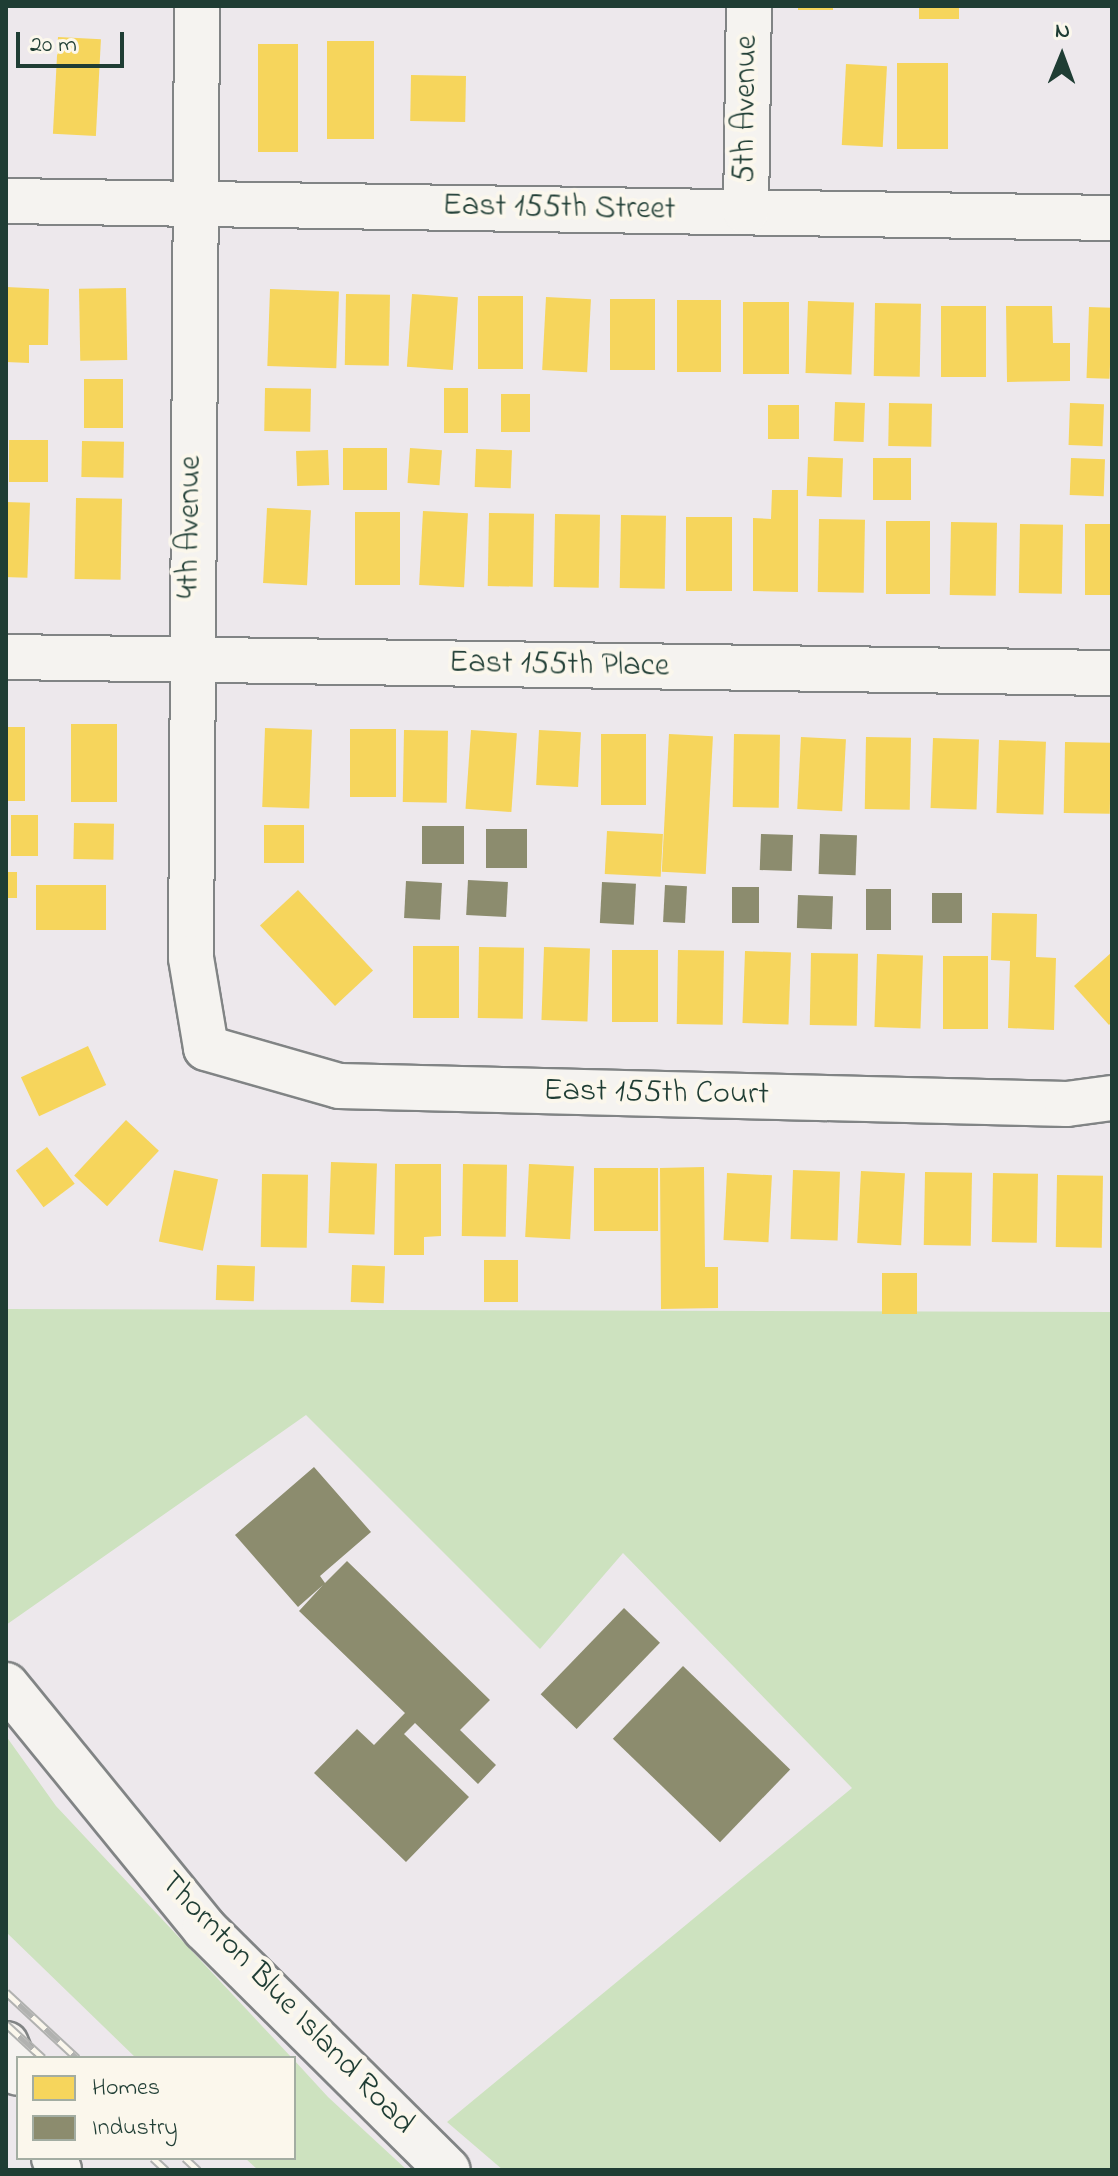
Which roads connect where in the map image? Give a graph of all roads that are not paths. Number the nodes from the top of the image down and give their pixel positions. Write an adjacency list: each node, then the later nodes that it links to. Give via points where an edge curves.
1 (197, 6): 4 (street, 4th Avenue)
2 (749, 6): 5 (street, 5th Avenue)
3 (6, 201): 4 (street, East 155th Street)
4 (194, 204): 5 (street, East 155th Street); 8 (street, 4th Avenue)
5 (746, 212): 6 (street, East 155th Street)
6 (1112, 218)
7 (6, 657): 8 (street, East 155th Place)
8 (190, 661): 9 (street, East 155th Place); 10 (street, 4th Avenue, via 191,958)
9 (1112, 673)
10 (206, 1048): 11 (street, East 155th Court, via 339,1086 1067,1104)
11 (1112, 1098)
12 (6, 1685): 15 (street, Thornton Blue Island Road, via 205,1929)
13 (6, 2044): 14 (street)
14 (16, 2068)
15 (448, 2170)

